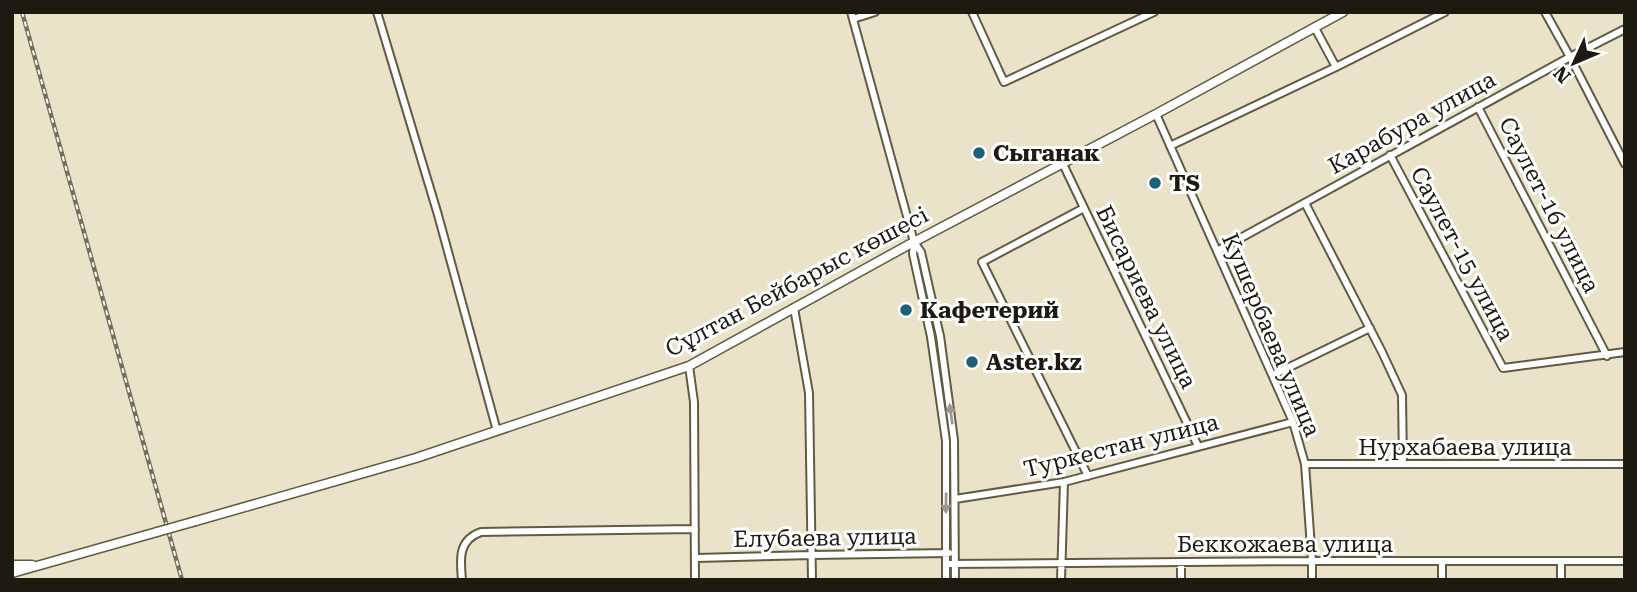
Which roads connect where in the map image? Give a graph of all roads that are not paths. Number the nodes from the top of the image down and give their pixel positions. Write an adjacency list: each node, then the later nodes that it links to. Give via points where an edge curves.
1 (377, 12): 30 (street)
2 (875, 12): 8 (street)
3 (972, 12): 4 (street, via 1004,82)
4 (1154, 12)
5 (1343, 12): 9 (main road, Сұлтан Бейбарыс көшесі)
6 (1446, 12): 12 (street)
7 (1545, 12): 11 (street)
8 (852, 16): 21 (street)
9 (1315, 28): 12 (street); 14 (main road, Сұлтан Бейбарыс көшесі)
10 (1625, 29): 11 (street, Карабура улица)
11 (1570, 57): 13 (street, Карабура улица); 18 (street)
12 (1336, 67): 15 (street)
13 (1478, 107): 16 (street, Карабура улица); 26 (street, Саулет-16 улица)
14 (1156, 114): 15 (street, Кушербаева улица); 17 (main road, Сұлтан Бейбарыс көшесі)
15 (1170, 146): 22 (street, Кушербаева улица)
16 (1390, 155): 19 (street, Карабура улица); 26 (street, Саулет-15 улица, via 1503,368)
17 (1063, 164): 20 (street, Бисариева улица); 21 (main road, Сұлтан Бейбарыс көшесі)
18 (1625, 164)
19 (1305, 203): 22 (street, Карабура улица); 24 (street)
20 (1084, 208): 31 (street, Бисариева улица); 35 (street, via 982,262)
21 (914, 242): 23 (main road, Сұлтан Бейбарыс көшесі); 37 (street, one-way to 21, via 954,440 940,336); 39 (street, one-way to 39, via 946,441)
22 (1217, 251): 28 (street, Кушербаева улица)
23 (794, 308): 27 (main road, Сұлтан Бейбарыс көшесі); 41 (street, via 810,405)
24 (1370, 328): 28 (street); 33 (street, via 1402,395)
25 (1625, 352): 26 (street)
26 (1607, 356)
27 (689, 366): 30 (main road, Сұлтан Бейбарыс көшесі); 38 (street, via 694,402)
28 (1273, 374): 29 (street, Кушербаева улица)
29 (1293, 422): 31 (street, Туркестан улица); 32 (street, Кушербаева улица)
30 (496, 431): 52 (main road, Сұлтан Бейбарыс көшесі, bridge)
31 (1198, 446): 35 (street, Туркестан улица)
32 (1305, 464): 33 (street, Нурхабаева улица); 43 (street, Кушербаева улица)
33 (1403, 464): 34 (street, Нурхабаева улица)
34 (1625, 464)
35 (1087, 476): 36 (street, Туркестан улица)
36 (1064, 482): 37 (street, Туркестан улица); 48 (street)
37 (955, 499): 40 (street)
38 (695, 529): 42 (street); 55 (street, via 481,532 467,539 460,562)
39 (946, 553): 40 (street, Елубаева улица); 41 (street, Елубаева улица); 49 (street)
40 (955, 554): 50 (street)
41 (812, 555): 42 (street, Елубаева улица); 57 (street)
42 (696, 558): 56 (street)
43 (1312, 561): 44 (street, Беккожаева улица); 47 (street, Беккожаева улица); 62 (street, Кушербаева улица)
44 (1442, 561): 45 (street, Беккожаева улица); 63 (street)
45 (1561, 561): 46 (street, Беккожаева улица); 64 (street)
46 (1625, 561)
47 (1181, 562): 48 (street, Беккожаева улица); 61 (street)
48 (1061, 563): 50 (street, Беккожаева улица); 60 (street)
49 (946, 564): 50 (street, Беккожаева улица); 58 (street)
50 (955, 564): 59 (street)
51 (12, 565): 52 (main road)
52 (42, 565): 53 (main road); 54 (main road)
53 (12, 573)
54 (13, 580)
55 (462, 580)
56 (695, 580)
57 (812, 580)
58 (946, 580)
59 (955, 580)
60 (1061, 580)
61 (1181, 580)
62 (1312, 580)
63 (1442, 580)
64 (1561, 580)

